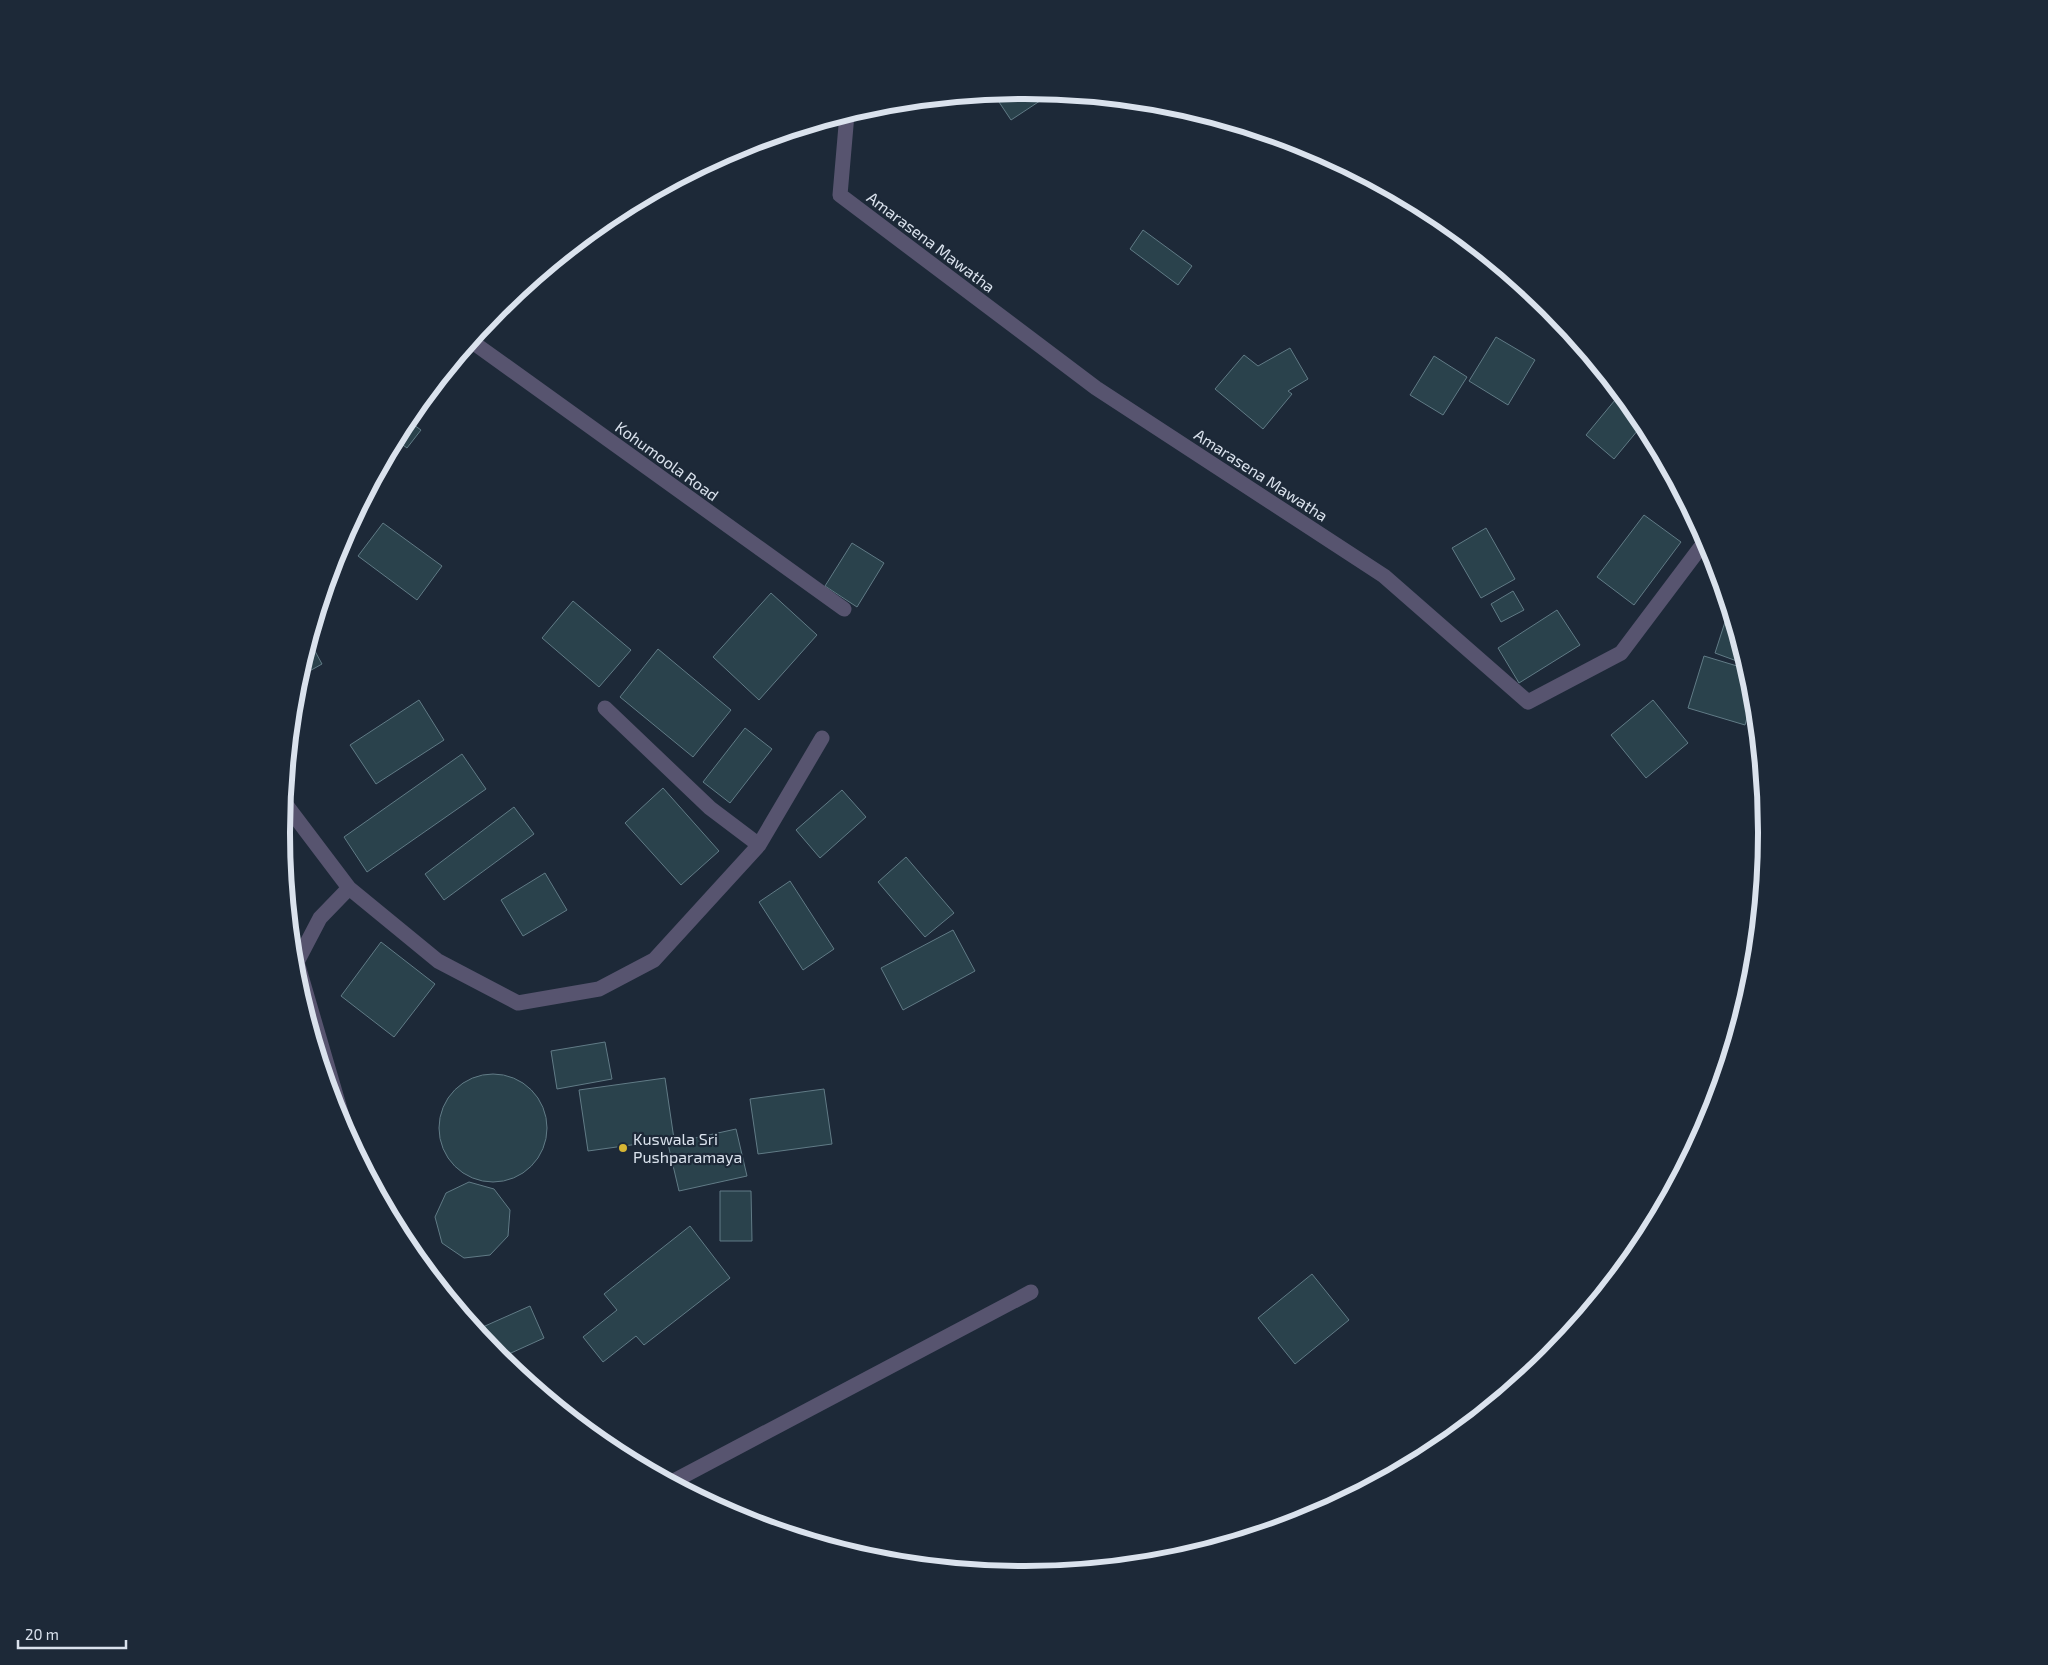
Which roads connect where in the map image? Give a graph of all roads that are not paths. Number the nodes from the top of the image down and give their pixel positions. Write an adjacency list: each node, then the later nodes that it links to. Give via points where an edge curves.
1 (846, 121): 3 (street, Amarasena Mawatha, via 840,195 1096,388 1384,576 1528,702 1621,653)
2 (476, 345): 4 (street, Kohumoola Road)
3 (1700, 548)
4 (844, 609)
5 (605, 708): 8 (street, via 710,808)
6 (822, 738): 8 (street)
7 (291, 811): 9 (street)
8 (759, 846): 9 (street, via 654,960 599,989 518,1003 438,961)
9 (348, 888): 10 (street, via 320,918)
10 (301, 955)
11 (1031, 1292): 12 (street)
12 (677, 1479)

